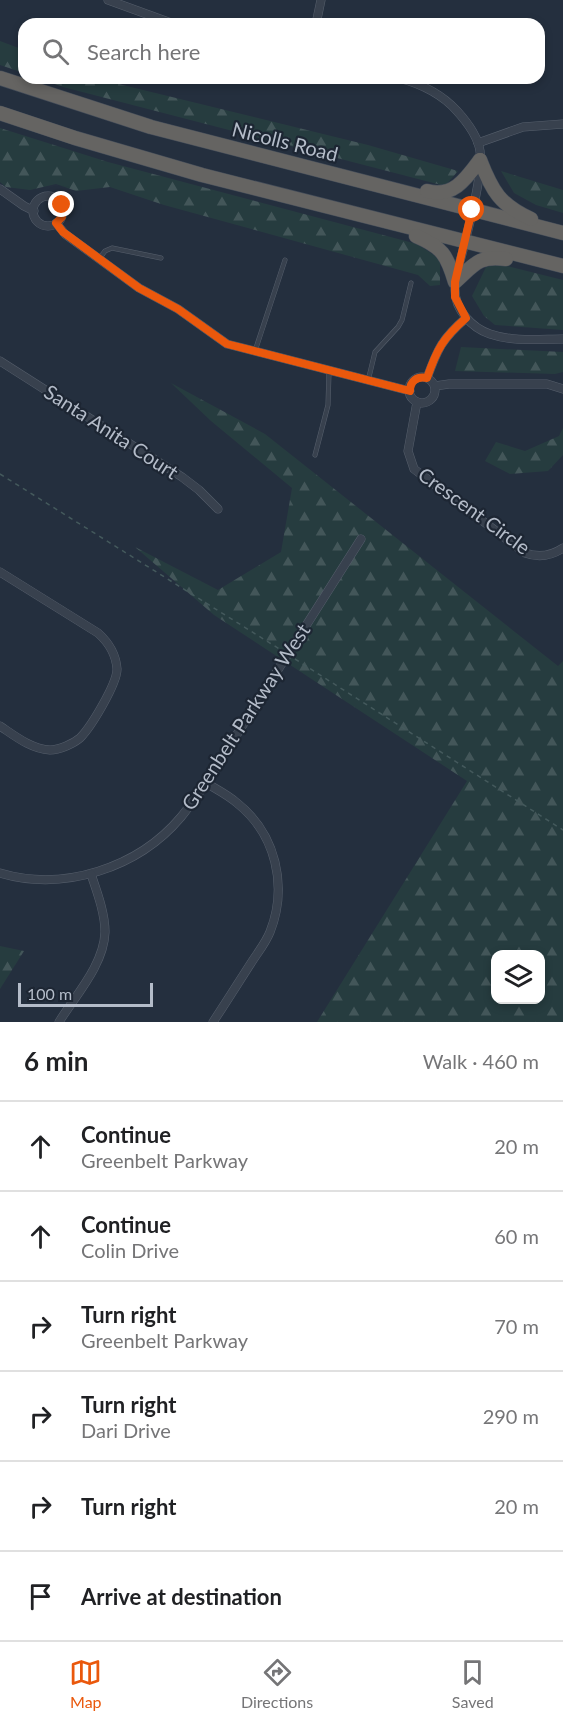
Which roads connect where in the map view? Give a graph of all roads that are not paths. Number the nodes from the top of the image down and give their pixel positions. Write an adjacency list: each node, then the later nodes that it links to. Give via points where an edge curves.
1 (108, 0): 3 (street)
2 (321, 0): 4 (street)
3 (158, 18)
4 (317, 18)
5 (0, 78): 7 (highway, Nicolls Road)
6 (18, 84): 13 (highway, Nicolls Road, via 151,127)
7 (18, 84)
8 (419, 84): 11 (street, via 447,101)
9 (0, 113): 17 (highway, via 137,157)
10 (563, 124): 11 (street, via 524,127)
11 (478, 143): 12 (street)
12 (480, 160): 13 (highway, via 461,183 446,192); 15 (street); 19 (highway, via 491,187 507,206)
13 (377, 186): 15 (highway, Nicolls Road)
14 (0, 189): 16 (street)
15 (472, 210): 19 (highway, Nicolls Road); 20 (street)
16 (34, 211): 18 (street, via 41,224); 18 (street, via 42,198 57,199 63,213)
17 (378, 219): 20 (highway); 26 (highway, via 437,246 447,258)
18 (56, 223): 22 (street)
19 (563, 233)
20 (465, 241): 24 (highway); 26 (street)
21 (161, 258): 22 (lane, via 112,248)
22 (99, 259): 30 (street, via 227,344)
23 (285, 260): 30 (lane)
24 (539, 260): 25 (highway); 26 (highway, via 486,258)
25 (563, 266)
26 (455, 282): 28 (street, via 455,297)
27 (411, 283): 34 (lane, via 402,320 375,352)
28 (466, 318): 29 (street, via 492,335); 33 (street, via 446,336)
29 (563, 339)
30 (255, 352): 32 (street)
31 (0, 361): 40 (street, Santa Anita Court, via 182,477)
32 (329, 372): 34 (street); 39 (lane, via 328,405)
33 (427, 378): 35 (street); 37 (street, via 415,380)
34 (368, 382): 37 (street)
35 (435, 386): 36 (street, via 547,384); 38 (street, via 431,400)
36 (563, 389)
37 (410, 391): 38 (street)
38 (417, 402): 42 (street, Crescent Circle, via 408,451 414,469 525,553 549,555)
39 (315, 455)
40 (218, 509)
41 (361, 540): 45 (street, Greenbelt Parkway West)
42 (563, 548)
43 (0, 572): 44 (street, via 98,633 114,654 117,669 112,690 80,738 68,746 51,750 31,746)
44 (0, 726)
45 (206, 783): 47 (street, Greenbelt Parkway West, via 161,837 137,854); 49 (street, via 236,802 267,838 279,890 270,934)
46 (0, 873): 47 (street, Greenbelt Parkway West, via 35,880)
47 (91, 873): 48 (street, via 104,923 103,949)
48 (59, 1022)
49 (213, 1022)

